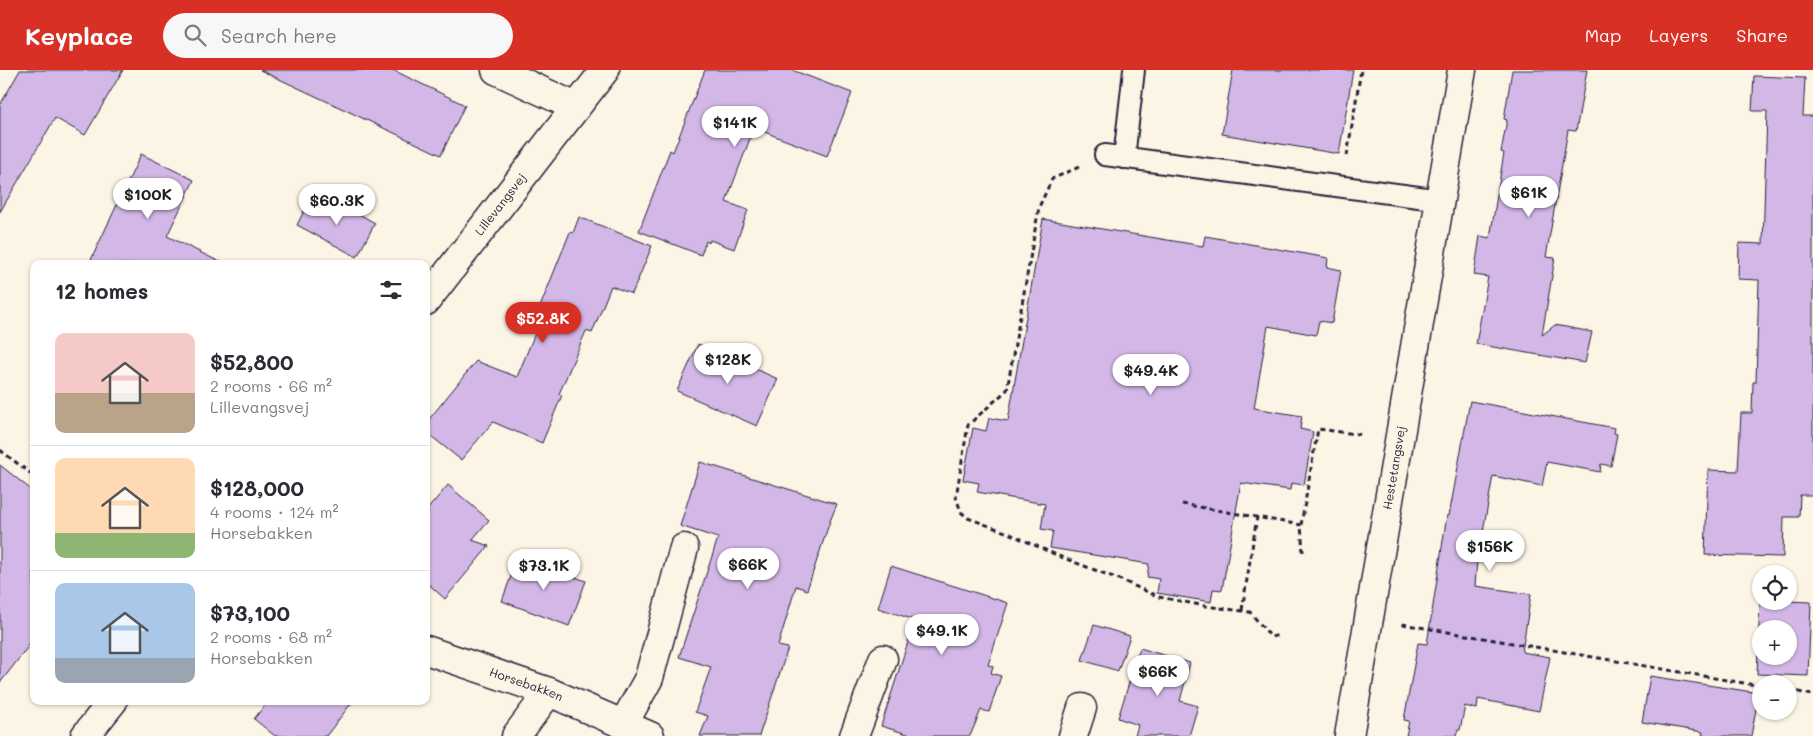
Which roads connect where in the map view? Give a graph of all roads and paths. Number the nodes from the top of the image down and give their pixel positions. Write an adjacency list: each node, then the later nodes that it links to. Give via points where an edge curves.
1 (496, 70): 6 (street)
2 (605, 70): 6 (street, Lillevangsvej)
3 (1134, 70): 7 (lane)
4 (1361, 70): 8 (path)
5 (1462, 70): 9 (street, Hestetangsvej)
6 (576, 107): 10 (street, Lillevangsvej)
7 (1114, 157): 8 (lane); 19 (path, via 1052,179 1039,207 1007,390 968,425 958,477 958,505 968,518 1159,597)
8 (1342, 187): 9 (lane)
9 (1441, 200): 11 (street, Hestetangsvej)
10 (430, 296)
11 (1400, 440): 16 (path, via 1318,429); 20 (street, Hestetangsvej)
12 (0, 450): 13 (path)
13 (30, 473)
14 (1182, 504): 15 (path)
15 (1257, 517): 16 (path); 19 (path)
16 (1301, 525): 18 (path)
17 (684, 548): 30 (street, via 648,678)
18 (1303, 552)
19 (1242, 610): 21 (path, via 1250,612 1271,637)
20 (1369, 618): 24 (path); 36 (street, Hestetangsvej)
21 (1279, 635)
22 (430, 651): 25 (street, Horsebakken)
23 (883, 659): 34 (street)
24 (1752, 684)
25 (549, 692): 30 (street, Horsebakken); 32 (street)
26 (1797, 692): 27 (path)
27 (1813, 695)
28 (110, 705): 31 (street)
29 (1082, 708): 35 (street)
30 (624, 724): 33 (street, Horsebakken)
31 (85, 736)
32 (516, 736)
33 (650, 736)
34 (854, 736)
35 (1073, 736)
36 (1349, 736)

